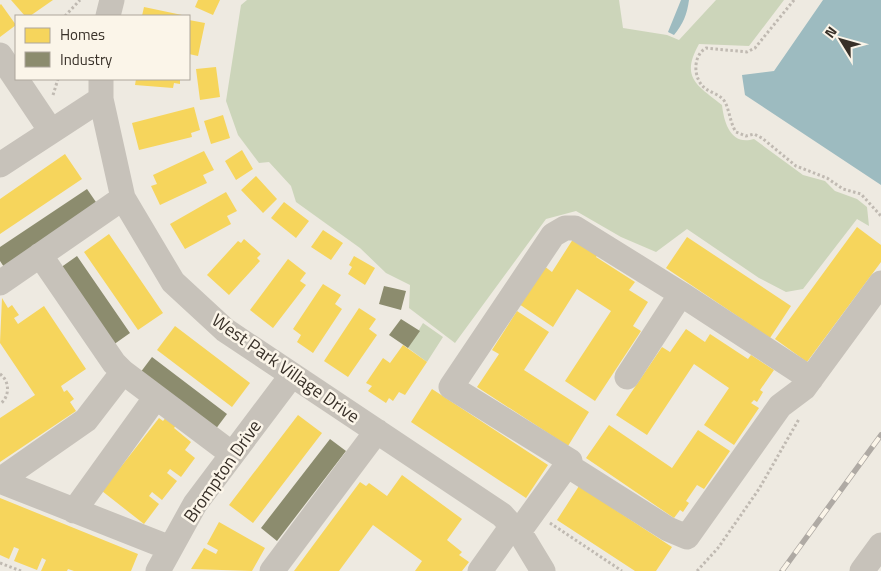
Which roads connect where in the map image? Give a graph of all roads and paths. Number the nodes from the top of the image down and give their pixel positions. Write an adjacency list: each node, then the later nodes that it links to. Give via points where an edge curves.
1 (80, 0): 4 (path)
2 (112, 0): 5 (street)
3 (794, 0): 13 (path, via 755,48 747,52 706,48 702,51 696,62 699,80 725,103 736,132 746,136 754,134 796,166 827,178 843,189 861,194)
4 (66, 15)
5 (108, 15)
6 (0, 55): 7 (street)
7 (15, 78)
8 (17, 80): 10 (street)
9 (101, 89): 10 (street); 12 (street, West Park Village Drive)
10 (51, 132): 11 (street)
11 (0, 165)
12 (123, 198): 14 (street); 20 (street, West Park Village Drive, via 173,282 225,330)
13 (881, 216)
14 (40, 255): 16 (street); 18 (street)
15 (881, 283): 22 (street)
16 (0, 284)
17 (681, 294): 21 (street); 22 (street); 28 (street, via 575,228 565,228 553,235 451,387 570,461)
18 (123, 372): 23 (street); 29 (street, via 86,420)
19 (0, 374): 24 (path, via 8,384 7,395)
20 (292, 375): 26 (street, West Park Village Drive); 27 (street, Brompton Drive)
21 (627, 377)
22 (810, 379): 28 (street, via 804,388 780,406 687,537 668,529)
23 (156, 397): 27 (street); 30 (street)
24 (0, 404)
25 (803, 413): 42 (path, via 760,489 718,548)
26 (377, 431): 32 (street, West Park Village Drive, via 502,515); 38 (street)
27 (232, 454): 34 (street, Brompton Drive, via 195,504)
28 (567, 465): 31 (street)
29 (0, 481): 30 (street)
30 (74, 511): 34 (street)
31 (534, 512): 32 (street); 41 (path)
32 (515, 530): 39 (street); 40 (street, West Park Village Drive)
33 (881, 545): 43 (street)
34 (170, 548): 37 (street, Brompton Drive)
35 (0, 563): 36 (path)
36 (20, 571)
37 (158, 571)
38 (272, 571)
39 (480, 571)
40 (543, 571)
41 (622, 571)
42 (697, 571)
43 (862, 571)

